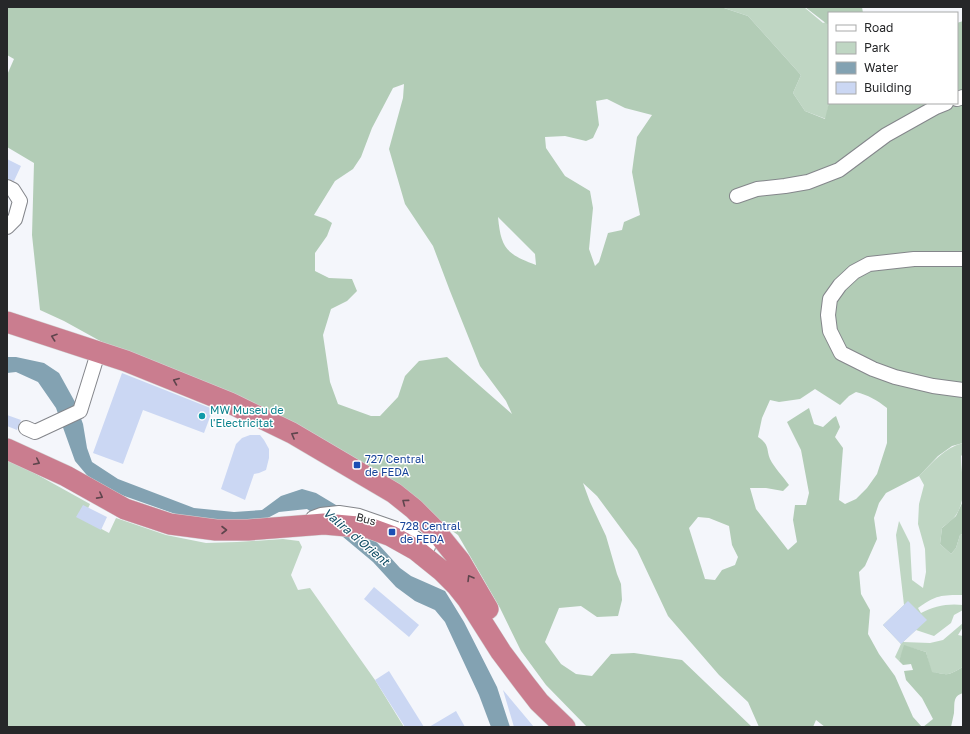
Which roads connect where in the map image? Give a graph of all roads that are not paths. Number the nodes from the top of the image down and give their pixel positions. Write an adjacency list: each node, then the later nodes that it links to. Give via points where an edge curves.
1 (944, 104): 3 (street, via 886,135 839,170 808,182 757,189)
2 (7, 186): 4 (street, via 20,201 15,219)
3 (737, 196)
4 (7, 227)
5 (963, 259): 8 (street, via 914,259 869,264 854,272 840,285 830,299 828,315 830,330 841,352 873,370 933,386)
6 (7, 322): 7 (highway, one-way to 6)
7 (98, 353): 9 (street, via 80,411); 11 (highway, one-way to 7, via 503,636 460,561 434,529 394,493 292,433 230,403)
8 (963, 390)
9 (31, 430)
10 (7, 449): 11 (highway, one-way to 11, via 66,476 125,509 170,524 216,530 324,524 372,525 416,550 456,585 501,652)
11 (520, 675): 12 (highway, via 539,702)
12 (565, 727)

